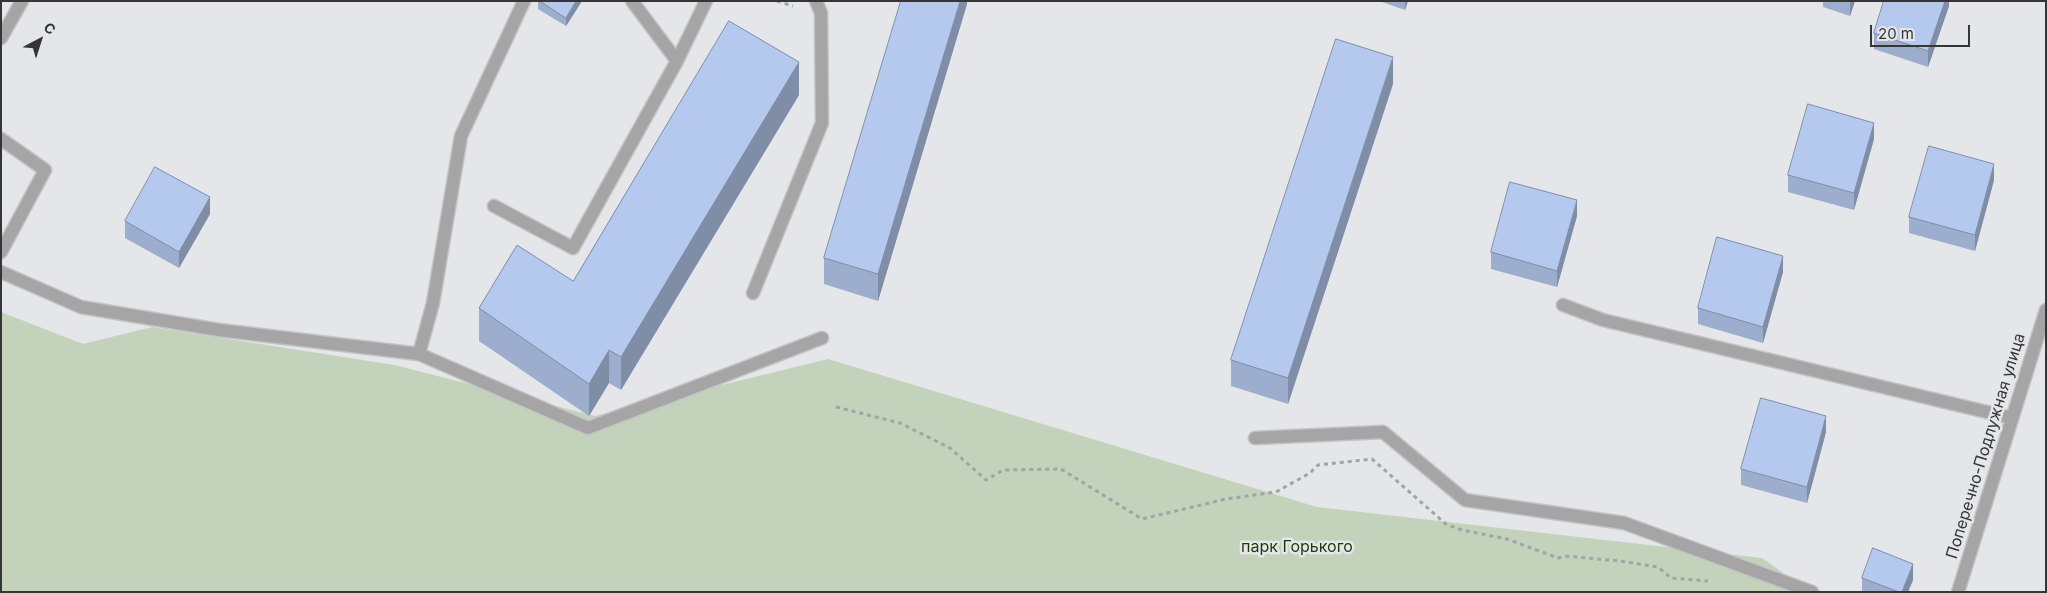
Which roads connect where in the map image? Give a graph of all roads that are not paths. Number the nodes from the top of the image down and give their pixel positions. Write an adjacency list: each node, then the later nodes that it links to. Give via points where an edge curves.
1 (22, 1): 6 (street)
2 (524, 1): 16 (street, via 461,136 432,303)
3 (632, 1): 7 (street)
4 (706, 1): 7 (street)
5 (816, 1): 12 (street, via 821,13 822,122)
6 (1, 38)
7 (677, 62): 9 (street, via 573,248)
8 (1, 139): 10 (street, via 45,170)
9 (494, 206)
10 (1, 252)
11 (1, 272): 16 (street, via 81,307 219,330)
12 (753, 294)
13 (1563, 305): 17 (street, via 1602,320)
14 (2046, 310): 17 (street, Поперечно-Подлужная улица)
15 (822, 338): 16 (street, via 588,428)
16 (419, 354)
17 (2012, 418): 20 (street, Поперечно-Подлужная улица)
18 (1255, 438): 19 (street, via 1384,432 1465,500 1624,524)
19 (1812, 592)
20 (1958, 592)

